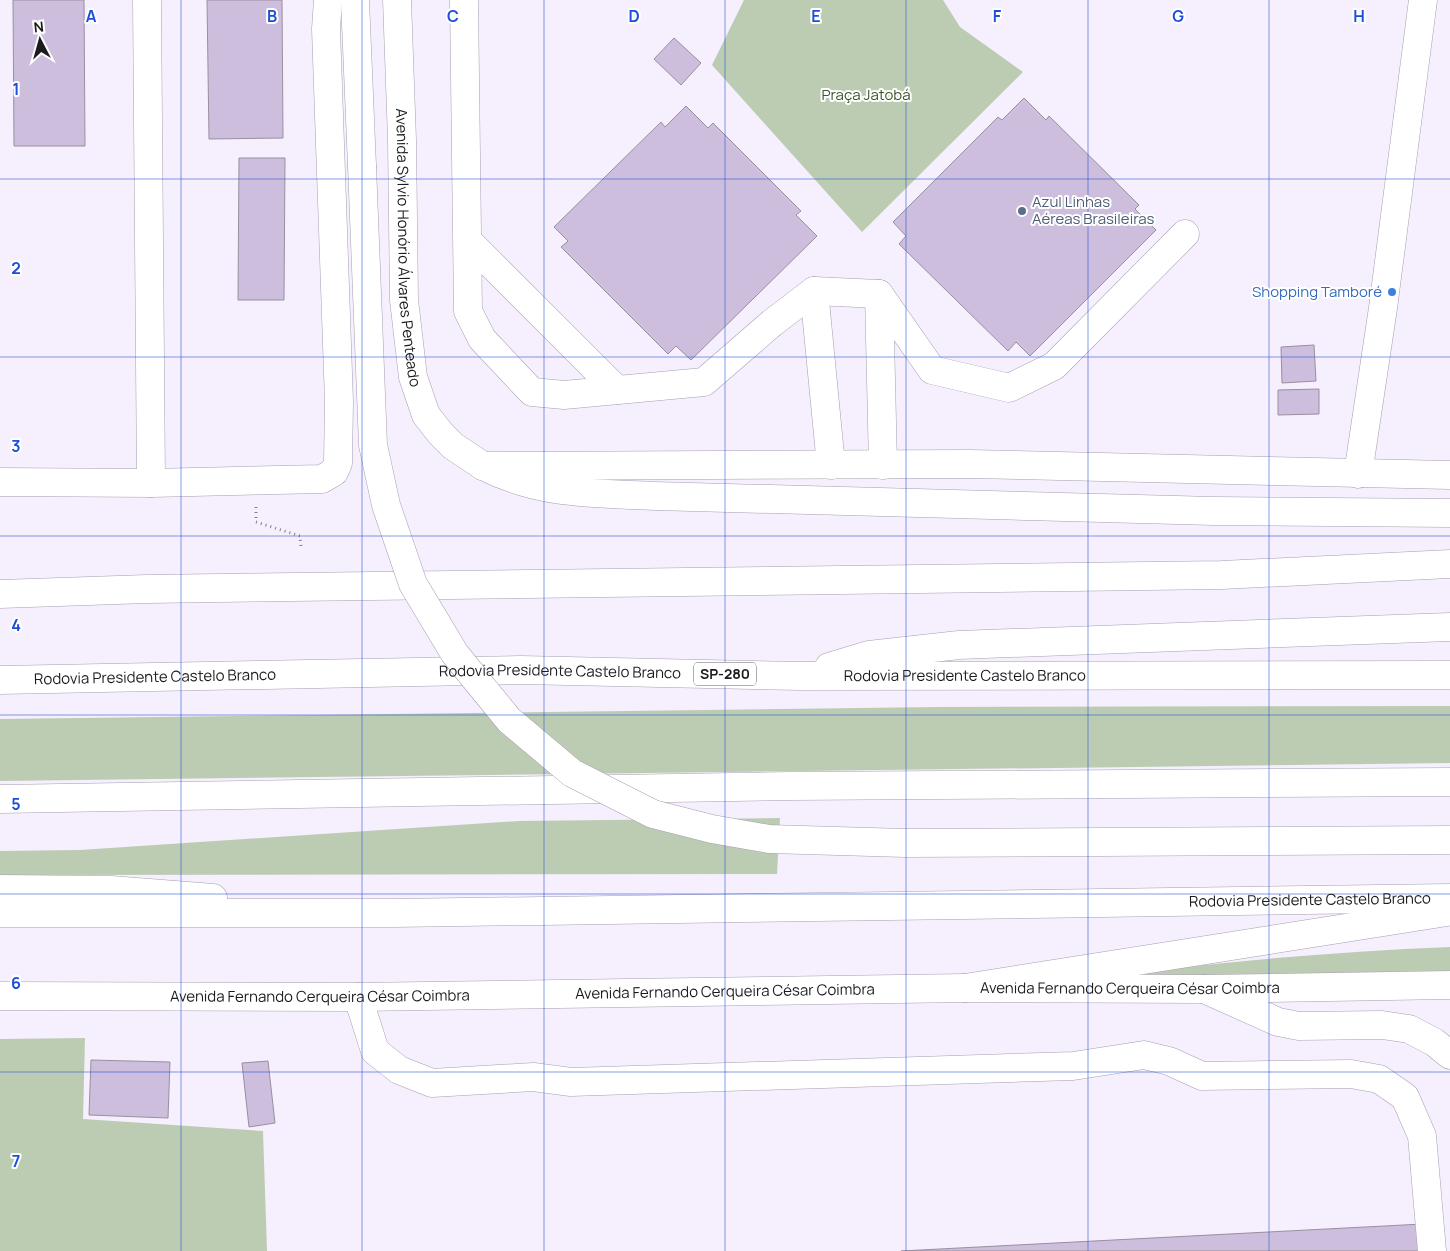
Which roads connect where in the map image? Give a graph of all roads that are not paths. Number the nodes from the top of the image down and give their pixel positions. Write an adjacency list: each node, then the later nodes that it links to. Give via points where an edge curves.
1 (147, 0): 18 (main road)
2 (328, 0): 18 (main road, via 326,29 339,402 338,463 334,472 322,479)
3 (355, 0): 28 (main road, bridge, via 373,445 386,504 412,584 454,654 509,720 572,773 653,814 769,839 905,843)
4 (464, 0): 8 (main road)
5 (1423, 0): 15 (main road)
6 (398, 4): 14 (main road, Avenida Sylvio Honório Álvares Penteado, via 404,300 413,377 426,415 453,446)
7 (1185, 234): 10 (main road, via 1054,366 1009,388 932,370)
8 (468, 241): 11 (main road); 11 (main road, via 468,311 482,339 532,392 564,395)
9 (814, 291): 10 (main road); 11 (main road, via 704,382); 12 (main road)
10 (879, 294): 13 (main road)
11 (617, 390)
12 (831, 465): 13 (main road); 14 (main road)
13 (883, 465): 15 (main road, via 969,464)
14 (483, 466): 19 (main road, Avenida Sylvio Honório Álvares Penteado, via 535,487 655,496 1214,511)
15 (1358, 474): 16 (main road)
16 (1450, 475)
17 (0, 482): 18 (main road)
18 (151, 483)
19 (1450, 513)
20 (1450, 564): 21 (main road, via 1222,575 147,589)
21 (0, 594)
22 (1450, 627): 24 (main road, via 959,645 869,655)
23 (1450, 675): 24 (main road, Rodovia Presidente Castelo Branco / SP-280)
24 (800, 676): 25 (main road, Rodovia Presidente Castelo Branco / SP-280, via 521,670)
25 (0, 680)
26 (1450, 782): 27 (main road, via 801,786)
27 (0, 799)
28 (1450, 840)
29 (0, 889): 33 (main road, via 165,893)
30 (1450, 898): 33 (main road, Rodovia Presidente Castelo Branco)
31 (1450, 912): 35 (main road)
32 (0, 913): 33 (main road, Rodovia Presidente Castelo Branco)
33 (355, 914)
34 (1450, 985): 36 (main road, Avenida Fernando Cerqueira César Coimbra)
35 (965, 988): 36 (main road, Avenida Fernando Cerqueira César Coimbra); 38 (main road, Avenida Fernando Cerqueira César Coimbra)
36 (1204, 989): 39 (main road, via 1278,1022 1299,1026 1382,1025 1409,1029)
37 (0, 996): 38 (main road, Avenida Fernando Cerqueira César Coimbra)
38 (358, 997): 40 (main road, via 376,1051 399,1070 432,1083 533,1077 571,1082 1073,1066 1144,1055 1169,1061 1202,1076 1350,1074 1379,1079 1405,1097 1422,1136)
39 (1450, 1055)
40 (1432, 1251)

